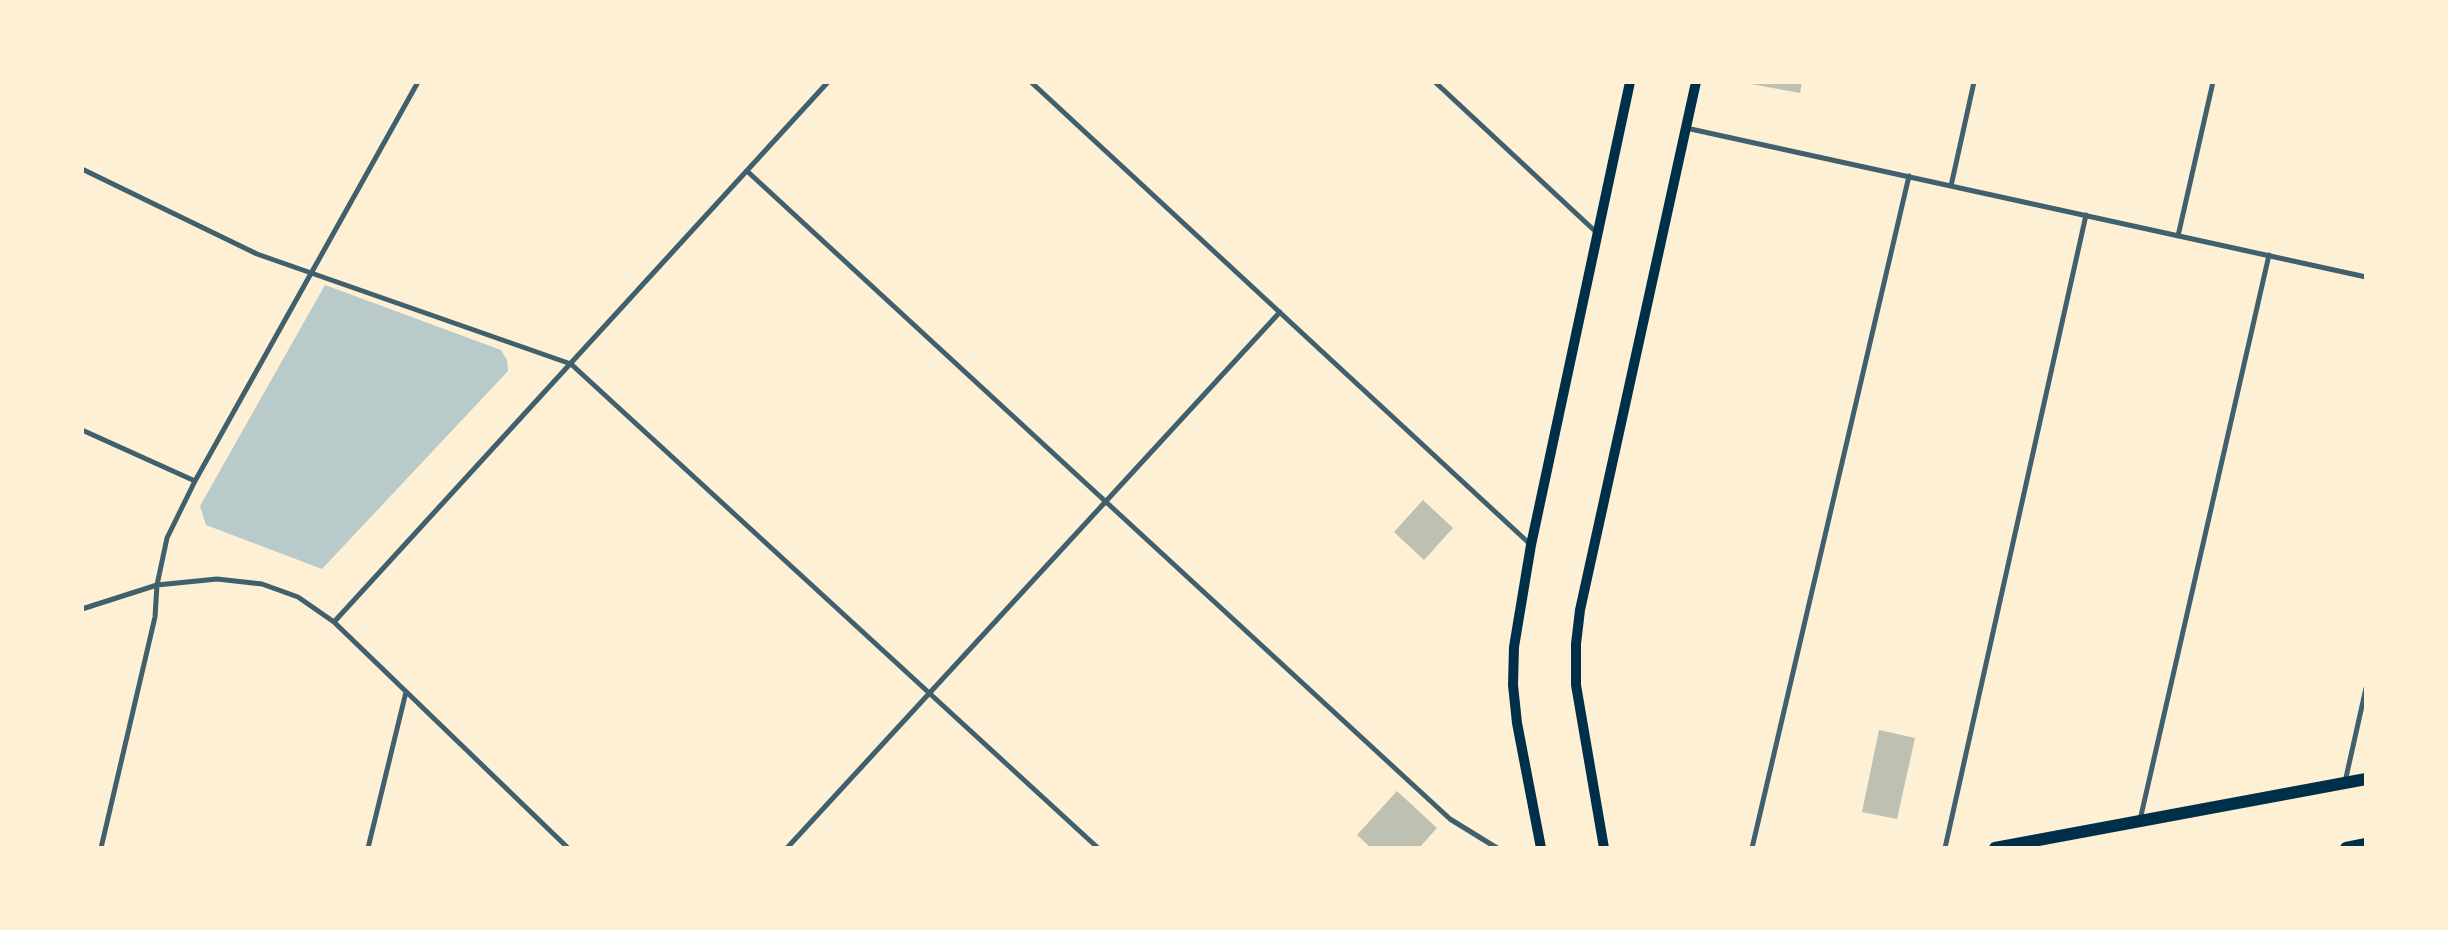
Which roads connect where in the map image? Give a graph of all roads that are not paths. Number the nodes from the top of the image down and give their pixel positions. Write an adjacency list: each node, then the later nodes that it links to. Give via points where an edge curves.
1 (418, 82): 18 (street)
2 (828, 82): 11 (street)
3 (1030, 82): 20 (street)
4 (1435, 82): 15 (street)
5 (1630, 82): 15 (main road)
6 (1696, 82): 9 (main road)
7 (1974, 82): 13 (street)
8 (2213, 82): 16 (street)
9 (1686, 128): 12 (street); 43 (main road, via 1580,610 1576,644 1576,686)
10 (82, 169): 18 (street, via 242,248)
11 (747, 171): 21 (street); 24 (street)
12 (1909, 176): 13 (street); 44 (street)
13 (1950, 186): 14 (street)
14 (2086, 215): 16 (street); 45 (street)
15 (1596, 232): 25 (main road)
16 (2178, 236): 17 (street)
17 (2269, 255): 19 (street); 34 (street)
18 (311, 273): 21 (street); 23 (street)
19 (2366, 276)
20 (1280, 312): 24 (street); 25 (street)
21 (571, 364): 28 (street); 31 (street)
22 (82, 430): 23 (street)
23 (195, 481): 26 (street, via 167,538)
24 (1106, 502): 31 (street); 41 (street, via 1450,819)
25 (1531, 545): 42 (main road, via 1514,647 1513,685 1517,723)
26 (157, 585): 27 (street); 28 (street, via 217,579 262,584 298,597); 36 (street, via 155,617)
27 (82, 609)
28 (334, 622): 30 (street)
29 (2366, 688): 33 (street)
30 (406, 692): 37 (street); 38 (street)
31 (930, 692): 39 (street); 40 (street)
32 (2366, 779): 33 (main road)
33 (2345, 782): 34 (main road)
34 (2140, 820): 46 (main road)
35 (2366, 844): 47 (main road)
36 (101, 848)
37 (368, 848)
38 (568, 848)
39 (787, 848)
40 (1098, 848)
41 (1497, 848)
42 (1542, 848)
43 (1604, 848)
44 (1752, 848)
45 (1945, 848)
46 (1995, 848)
47 (2346, 848)

